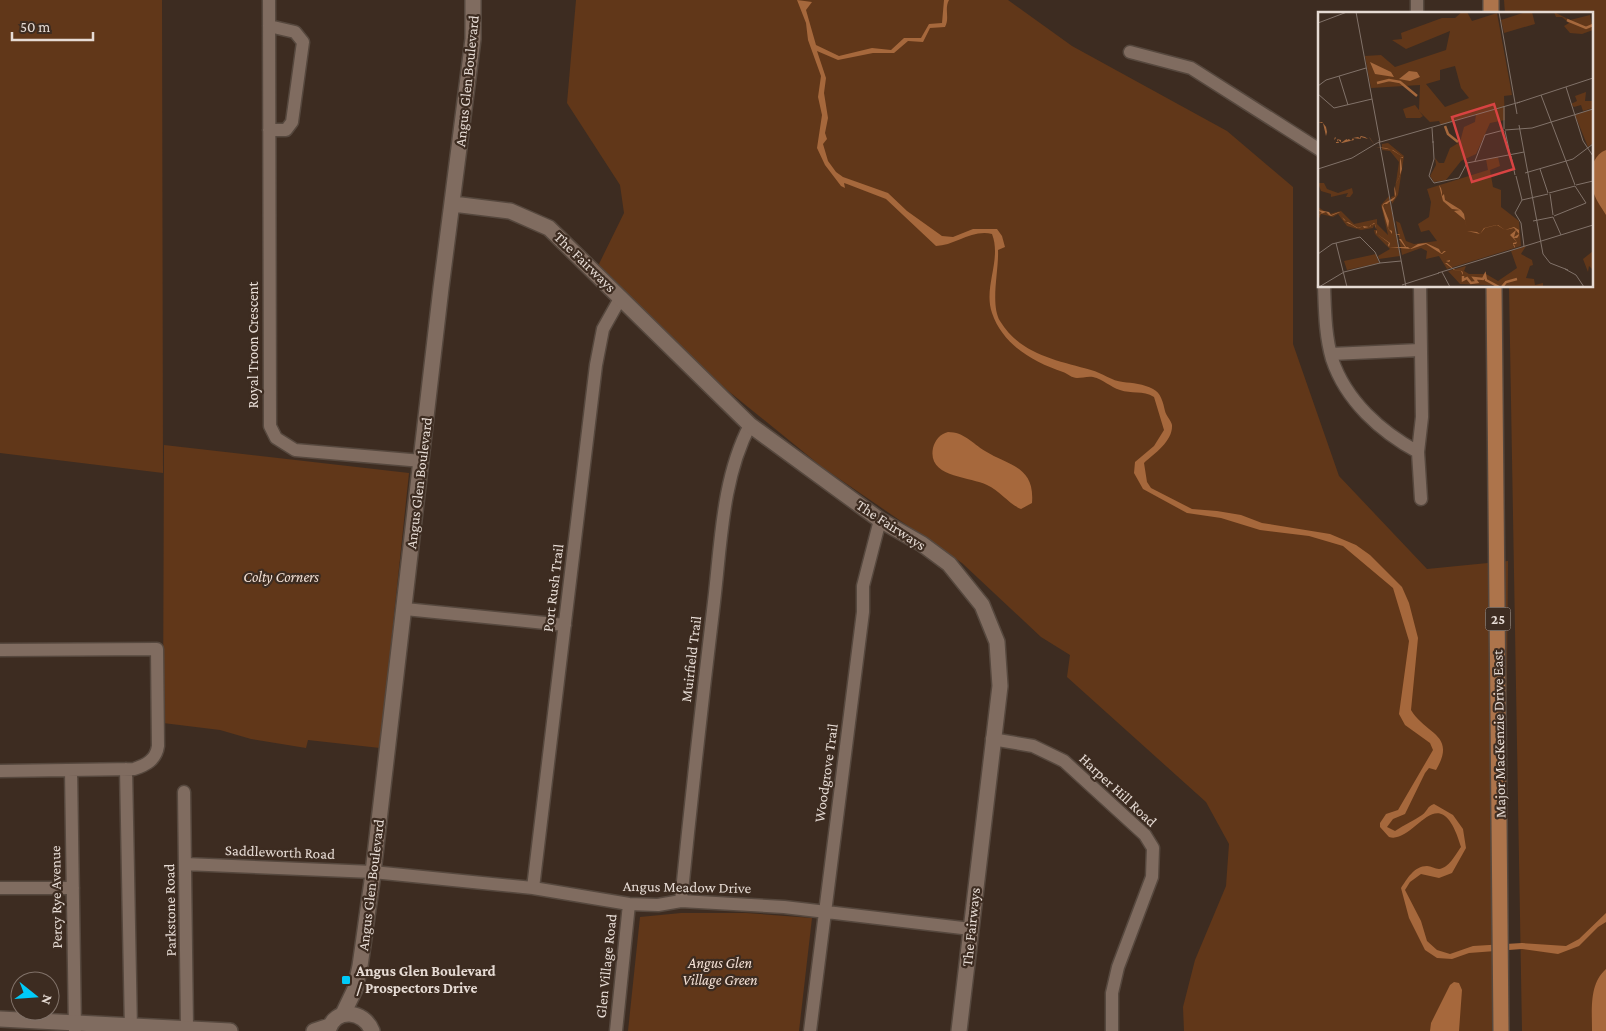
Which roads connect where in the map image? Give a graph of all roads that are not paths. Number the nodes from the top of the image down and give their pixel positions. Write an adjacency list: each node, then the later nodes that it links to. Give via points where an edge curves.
1 (269, 0): 3 (street, Royal Troon Crescent)
2 (473, 0): 7 (street, Angus Glen Boulevard, via 473,39)
3 (269, 26): 5 (street, Royal Troon Crescent); 5 (street, via 295,32 303,42 292,122 286,130)
4 (1130, 52): 6 (street, via 1191,68)
5 (269, 130): 16 (street, Royal Troon Crescent, via 270,426 276,438 295,450)
6 (1318, 149)
7 (453, 204): 11 (street, The Fairways, via 510,211 540,223 559,236); 16 (street, Angus Glen Boulevard)
8 (1324, 288): 13 (street)
9 (1420, 288): 12 (street)
10 (1494, 288): 51 (main road, Major MacKenzie Drive East / 25)
11 (621, 297): 14 (street, The Fairways); 20 (street, Port Rush Trail, via 603,329 596,365)
12 (1420, 350): 13 (street); 15 (street, via 1422,417)
13 (1331, 354): 15 (street, via 1343,382 1369,418 1383,431)
14 (750, 425): 18 (street, The Fairways); 32 (street, Muirfield Trail, via 730,476)
15 (1418, 452): 17 (street)
16 (422, 462): 19 (street, Angus Glen Boulevard)
17 (1421, 499)
18 (880, 520): 22 (street, The Fairways, via 949,564 982,605 997,642 999,662 1000,686); 34 (street, Woodgrove Trail, via 863,586 863,612 833,840)
19 (405, 609): 20 (street); 28 (street, Angus Glen Boulevard)
20 (565, 625): 31 (street, Port Rush Trail)
21 (0, 650): 23 (street, via 157,649 157,751 145,766)
22 (992, 739): 35 (street, The Fairways); 50 (street, Harper Hill Road, via 1033,746 1064,761 1146,835 1153,848 1152,877 1114,984)
23 (126, 769): 24 (street); 42 (street)
24 (71, 770): 25 (street); 30 (street, Percy Rye Avenue)
25 (0, 771)
26 (184, 792): 27 (street, Parkstone Road)
27 (186, 864): 28 (street, Saddleworth Road); 43 (street, Parkstone Road)
28 (373, 872): 31 (street, Angus Meadow Drive); 36 (street, Angus Glen Boulevard)
29 (0, 888): 30 (street)
30 (72, 888): 40 (street, Percy Rye Avenue)
31 (534, 888): 33 (street, Angus Meadow Drive)
32 (681, 901): 33 (street, Angus Meadow Drive, via 658,905); 34 (street, Angus Meadow Drive)
33 (629, 904): 47 (street, Glen Village Road)
34 (827, 911): 35 (street, Angus Meadow Drive); 48 (street, Woodgrove Trail)
35 (971, 929): 49 (street, The Fairways)
36 (360, 966): 37 (street, Angus Glen Boulevard, via 355,989); 41 (street, Angus Glen Boulevard)
37 (343, 1014): 41 (street, via 352,1013); 44 (street)
38 (0, 1019): 39 (street)
39 (21, 1025): 40 (street)
40 (75, 1027): 42 (street)
41 (372, 1028)
42 (131, 1029): 43 (street)
43 (187, 1029): 45 (street)
44 (328, 1029): 46 (street)
45 (230, 1031)
46 (314, 1031)
47 (616, 1031)
48 (810, 1031)
49 (959, 1031)
50 (1112, 1031)
51 (1501, 1031)

